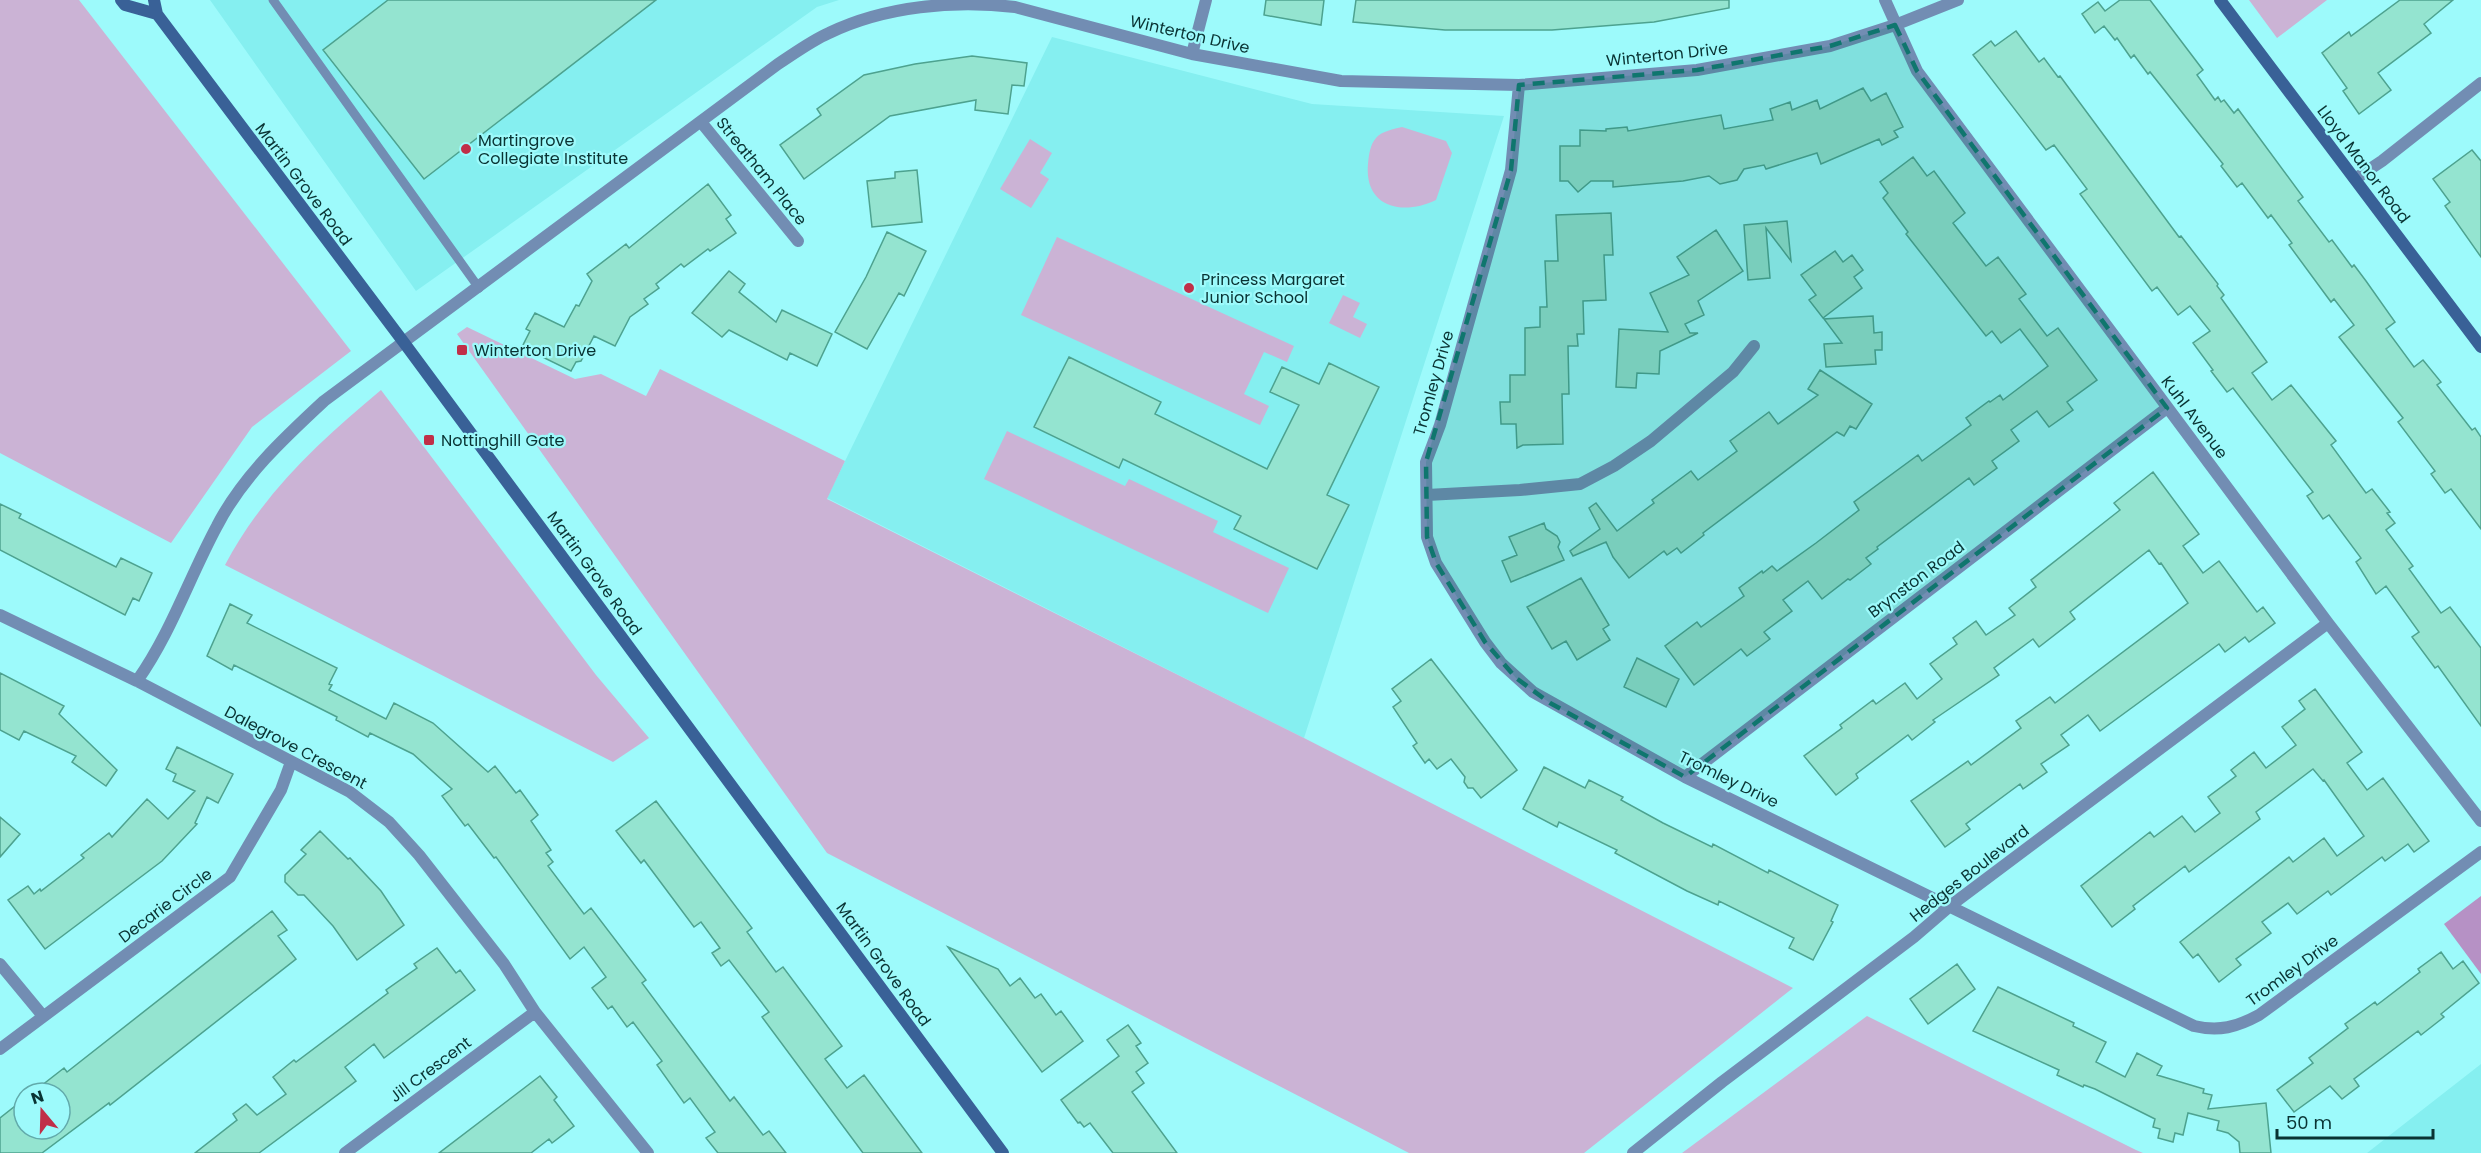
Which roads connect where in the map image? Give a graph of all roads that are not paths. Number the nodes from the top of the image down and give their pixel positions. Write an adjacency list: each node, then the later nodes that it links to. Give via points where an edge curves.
1 (121, 0): 8 (main road, via 125,5)
2 (154, 0): 8 (main road, Martin Grove Road)
3 (273, 0): 16 (lane)
4 (1206, 0): 10 (street)
5 (1885, 0): 9 (street, Kuhl Avenue)
6 (1958, 0): 9 (street, Winterton Drive)
7 (2220, 0): 14 (main road, Lloyd Manor Road)
8 (157, 14): 17 (main road, Martin Grove Road)
9 (1895, 25): 12 (street, Winterton Drive, via 1830,46 1697,70); 20 (street, Kuhl Avenue, via 1917,70)
10 (1192, 54): 12 (street, Winterton Drive, via 1341,81); 13 (street, Winterton Drive, via 1015,7 960,3 913,9 857,21 830,32 778,64)
11 (2481, 83): 14 (street)
12 (1519, 85): 21 (street, Tromley Drive, via 1511,170 1426,462)
13 (701, 122): 15 (street, Streatham Place); 16 (street, Winterton Drive)
14 (2355, 179): 19 (main road, Lloyd Manor Road)
15 (798, 241)
16 (479, 288): 17 (street, Winterton Drive)
17 (405, 344): 24 (street, via 324,401 279,442 217,525 159,648); 36 (main road, Martin Grove Road)
18 (1754, 346): 21 (street, via 1733,372 1651,441 1580,484)
19 (2481, 347)
20 (2167, 408): 23 (street, Kuhl Avenue); 26 (street, Brynston Road)
21 (1427, 495): 26 (street, Tromley Drive, via 1427,537 1436,563 1501,663 1550,703)
22 (0, 615): 24 (street, Dalegrove Crescent)
23 (2328, 623): 27 (street, Kuhl Avenue); 29 (street, Hedges Boulevard)
24 (137, 681): 25 (street, Dalegrove Crescent)
25 (291, 762): 31 (street, Dalegrove Crescent, via 350,792 389,822 504,964); 32 (street, Decarie Circle, via 281,790 230,877)
26 (1685, 777): 29 (street, Tromley Drive)
27 (2481, 821)
28 (2481, 852): 29 (street, Tromley Drive, via 2259,1015 2212,1030 2194,1026)
29 (1950, 906): 37 (street, Hedges Boulevard)
30 (0, 964): 32 (street)
31 (535, 1012): 34 (street, Jill Crescent); 35 (street, Dalegrove Crescent)
32 (43, 1016): 33 (street, Decarie Circle)
33 (0, 1049)
34 (345, 1153)
35 (648, 1153)
36 (1003, 1153)
37 (1633, 1153)

